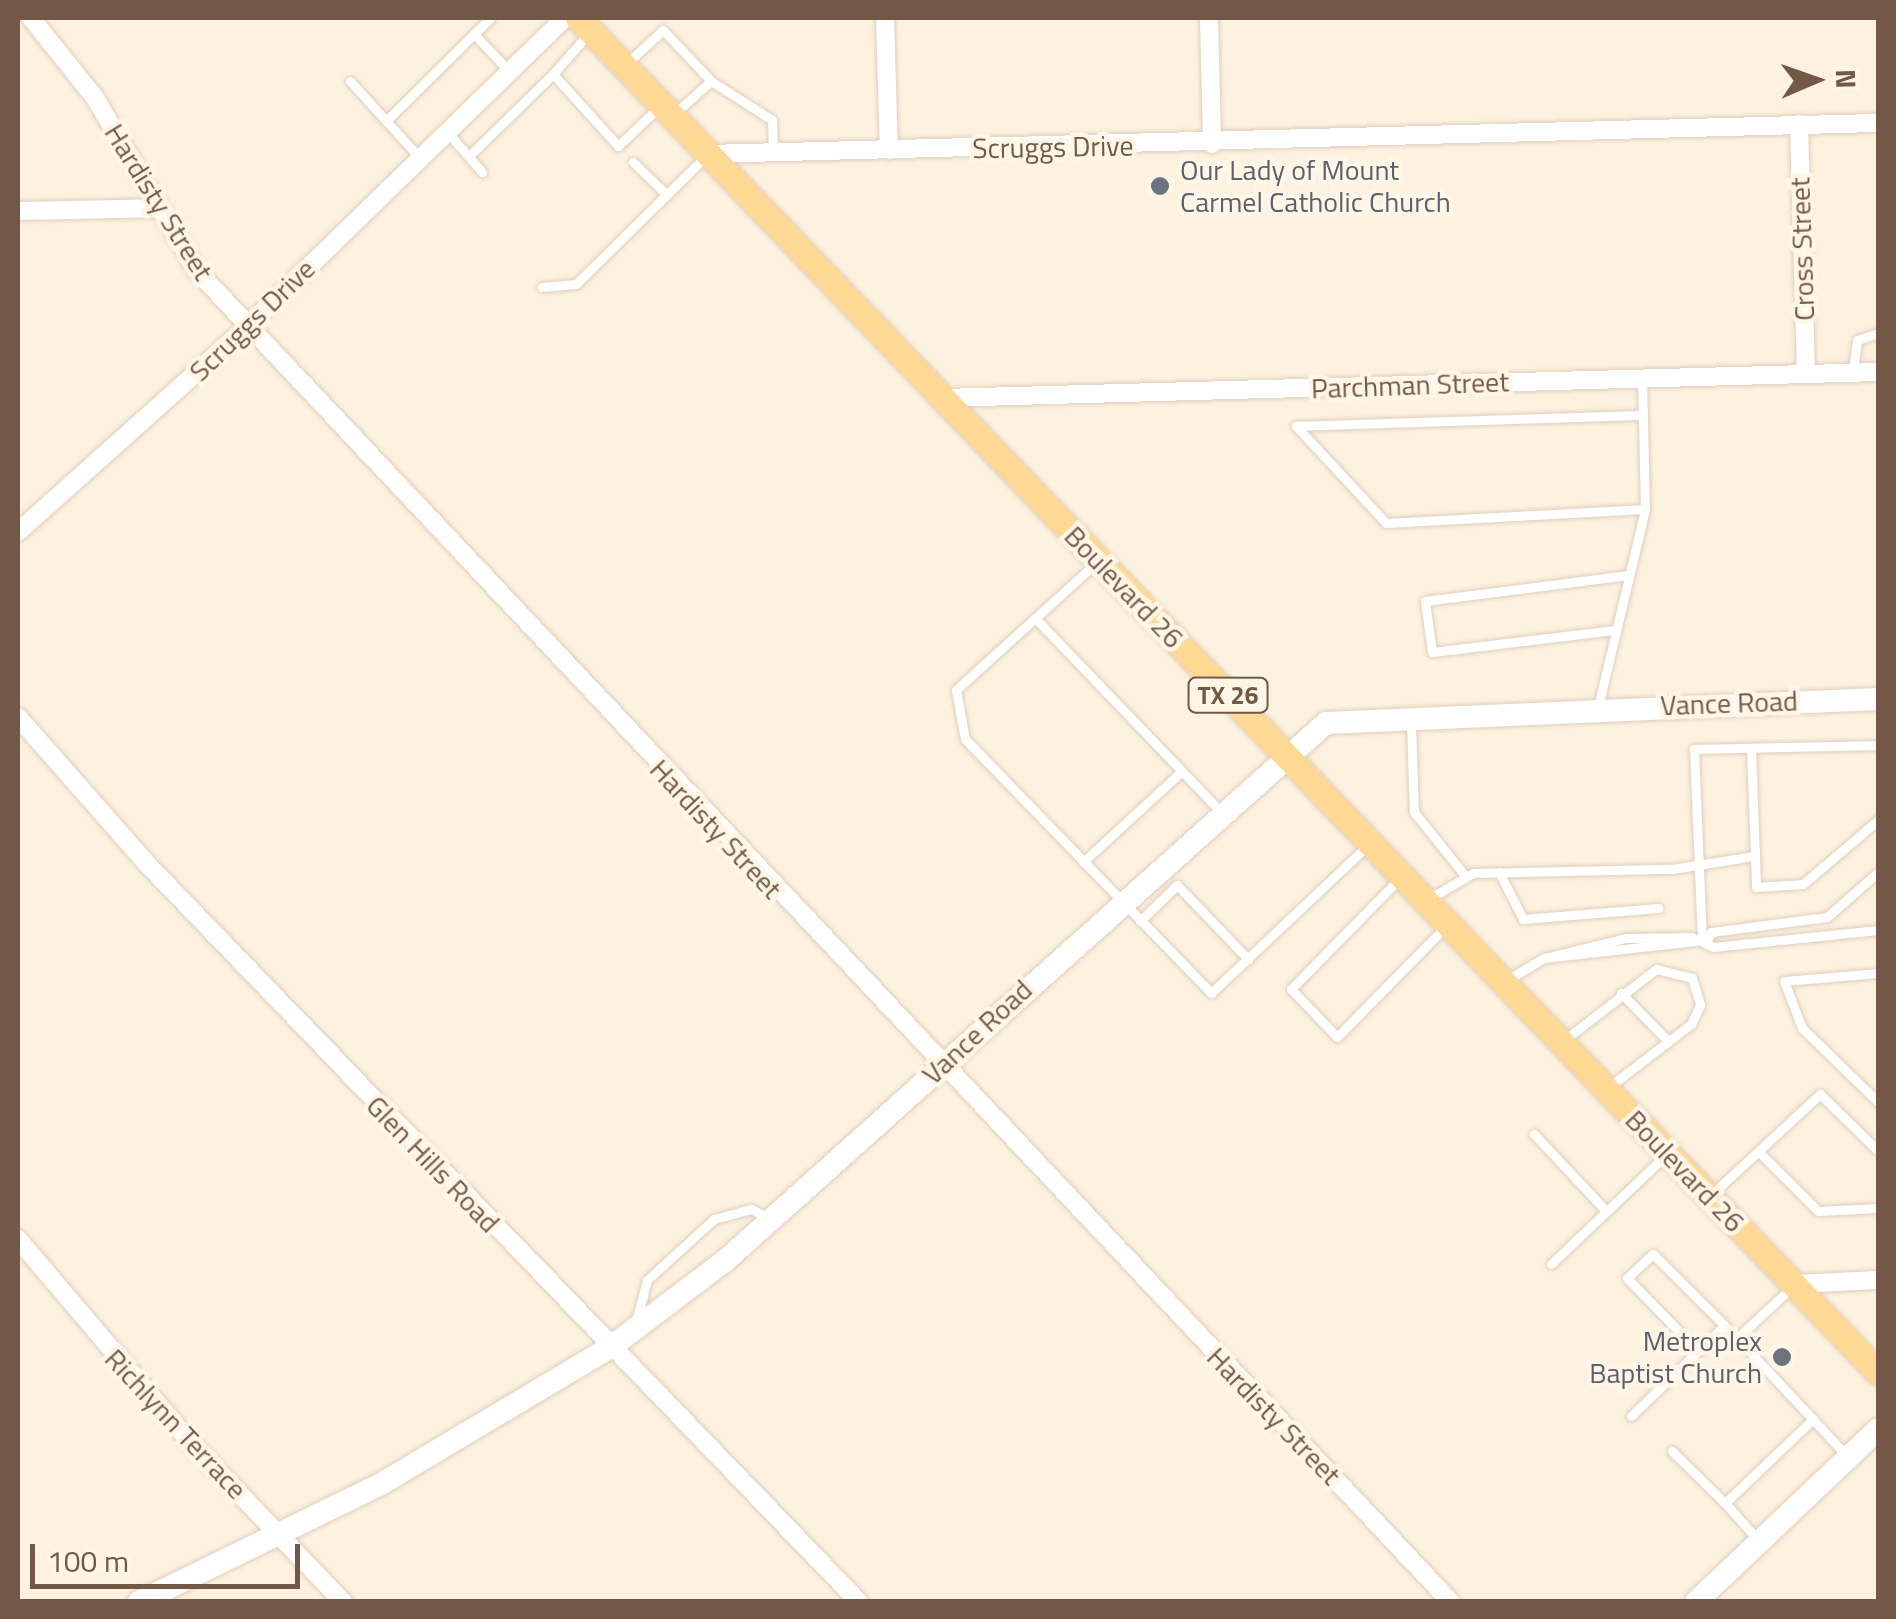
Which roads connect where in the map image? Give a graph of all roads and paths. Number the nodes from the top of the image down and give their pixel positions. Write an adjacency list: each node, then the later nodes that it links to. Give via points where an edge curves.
1 (30, 18): 27 (street, Hardisty Street, via 95,98)
2 (490, 18): 7 (lane)
3 (565, 18): 9 (street, Scruggs Drive)
4 (885, 18): 19 (street)
5 (1209, 18): 18 (street)
6 (584, 24): 8 (main road, Boulevard 26 / TX 26); 10 (lane)
7 (474, 34): 9 (lane); 14 (lane)
8 (624, 66): 12 (lane, via 663,30); 13 (main road, Boulevard 26 / TX 26)
9 (508, 71): 17 (street, Scruggs Drive)
10 (553, 74): 13 (lane, via 618,146); 22 (lane)
11 (350, 81): 14 (lane)
12 (710, 81): 13 (lane); 20 (lane, via 772,120)
13 (666, 111): 21 (main road, Boulevard 26 / TX 26)
14 (388, 119): 23 (lane)
15 (1878, 123): 16 (street, Scruggs Drive)
16 (1798, 124): 18 (street, Scruggs Drive); 34 (street, Cross Street)
17 (446, 132): 22 (lane); 23 (street, Scruggs Drive)
18 (1212, 144): 19 (street, Scruggs Drive)
19 (889, 150): 20 (street, Scruggs Drive)
20 (774, 152): 21 (street, Scruggs Drive)
21 (708, 154): 26 (lane); 36 (main road, Boulevard 26 / TX 26)
22 (469, 156): 25 (lane)
23 (420, 157): 30 (street, Scruggs Drive)
24 (633, 162): 26 (lane)
25 (482, 172)
26 (666, 194): 29 (lane, via 576,284)
27 (158, 208): 28 (street); 30 (street, Hardisty Street)
28 (18, 211)
29 (542, 287)
30 (248, 326): 39 (street, Scruggs Drive); 75 (street, Hardisty Street)
31 (1878, 333): 32 (lane, via 1857,340)
32 (1853, 372): 33 (street, Parchman Street); 34 (street, Parchman Street)
33 (1878, 372)
34 (1806, 374): 35 (street, Parchman Street)
35 (1642, 378): 36 (street, Parchman Street); 37 (lane)
36 (942, 398): 40 (main road, Boulevard 26 / TX 26)
37 (1643, 415): 38 (lane); 38 (lane, via 1296,426 1386,523)
38 (1645, 509): 41 (lane)
39 (18, 532)
40 (1099, 560): 42 (lane); 50 (main road, Boulevard 26 / TX 26)
41 (1628, 575): 43 (lane); 43 (lane, via 1424,601 1432,652)
42 (1035, 618): 51 (lane); 57 (lane, via 956,690 958,726)
43 (1614, 630): 45 (lane)
44 (1878, 699): 45 (street, Vance Road)
45 (1598, 707): 46 (street, Vance Road)
46 (1411, 713): 50 (street, Vance Road, via 1326,723); 61 (lane, via 1414,812)
47 (18, 717): 93 (street, Glen Hills Road)
48 (1878, 746): 49 (lane)
49 (1751, 748): 55 (lane); 56 (lane, via 1694,749)
50 (1286, 754): 52 (street, Vance Road); 54 (main road, Boulevard 26 / TX 26)
51 (1182, 771): 52 (lane); 57 (lane)
52 (1218, 810): 62 (street, Vance Road)
53 (1878, 820): 55 (lane, via 1803,884 1756,887)
54 (1370, 842): 60 (main road, Boulevard 26 / TX 26); 69 (lane)
55 (1754, 856): 56 (lane)
56 (1696, 859): 58 (lane, via 1672,869); 68 (lane)
57 (1083, 862): 62 (lane)
58 (1499, 872): 61 (lane); 64 (lane, via 1523,919)
59 (1878, 872): 68 (lane, via 1827,917 1711,932)
60 (1402, 875): 63 (main road, Boulevard 26 / TX 26); 66 (lane, via 1291,989 1337,1037)
61 (1466, 877): 63 (lane)
62 (1119, 900): 65 (lane); 75 (street, Vance Road)
63 (1426, 901): 66 (main road, Boulevard 26 / TX 26)
64 (1659, 908)
65 (1140, 921): 69 (lane, via 1177,886); 69 (lane, via 1211,994)
66 (1448, 924): 71 (main road, Boulevard 26 / TX 26)
67 (1878, 930): 68 (lane)
68 (1702, 941): 71 (lane, via 1626,938 1544,958)
69 (1248, 958)
70 (1878, 973): 77 (lane, via 1784,981 1802,1028)
71 (1504, 982): 74 (main road, Boulevard 26 / TX 26)
72 (1621, 993): 73 (lane); 73 (lane, via 1662,968 1692,978 1698,1014); 74 (lane)
73 (1668, 1041): 76 (lane)
74 (1562, 1042): 76 (main road, Boulevard 26 / TX 26)
75 (941, 1067): 85 (street, Vance Road); 107 (street, Hardisty Street)
76 (1607, 1089): 81 (main road, Boulevard 26 / TX 26)
77 (1878, 1102)
78 (1534, 1134): 84 (lane)
79 (1878, 1151): 80 (lane, via 1820,1094)
80 (1760, 1152): 82 (lane); 83 (lane, via 1818,1211)
81 (1668, 1153): 82 (main road, Boulevard 26 / TX 26); 84 (lane)
82 (1710, 1196): 89 (main road, Boulevard 26 / TX 26)
83 (1878, 1208)
84 (1606, 1212): 87 (lane)
85 (771, 1220): 91 (street, Vance Road); 91 (lane, via 752,1209 714,1219 646,1280)
86 (18, 1239): 102 (street, Richlynn Terrace)
87 (1550, 1264)
88 (1878, 1280): 89 (street)
89 (1794, 1284): 92 (lane); 95 (main road, Boulevard 26 / TX 26)
90 (1724, 1326): 92 (lane); 94 (lane); 94 (lane, via 1654,1254 1628,1278)
91 (635, 1329): 93 (street, Vance Road)
92 (1736, 1338): 97 (lane)
93 (611, 1347): 102 (street, Vance Road, via 454,1444); 106 (street, Glen Hills Road)
94 (1698, 1352): 96 (lane)
95 (1878, 1372)
96 (1631, 1416)
97 (1813, 1419): 100 (lane); 101 (lane)
98 (1878, 1429): 100 (street)
99 (1672, 1451): 101 (lane)
100 (1848, 1458): 103 (street)
101 (1725, 1503): 103 (lane)
102 (279, 1535): 104 (street, Vance Road); 105 (street, Richlynn Terrace)
103 (1760, 1541): 108 (street)
104 (140, 1602)
105 (344, 1602)
106 (858, 1602)
107 (1450, 1602)
108 (1696, 1602)

